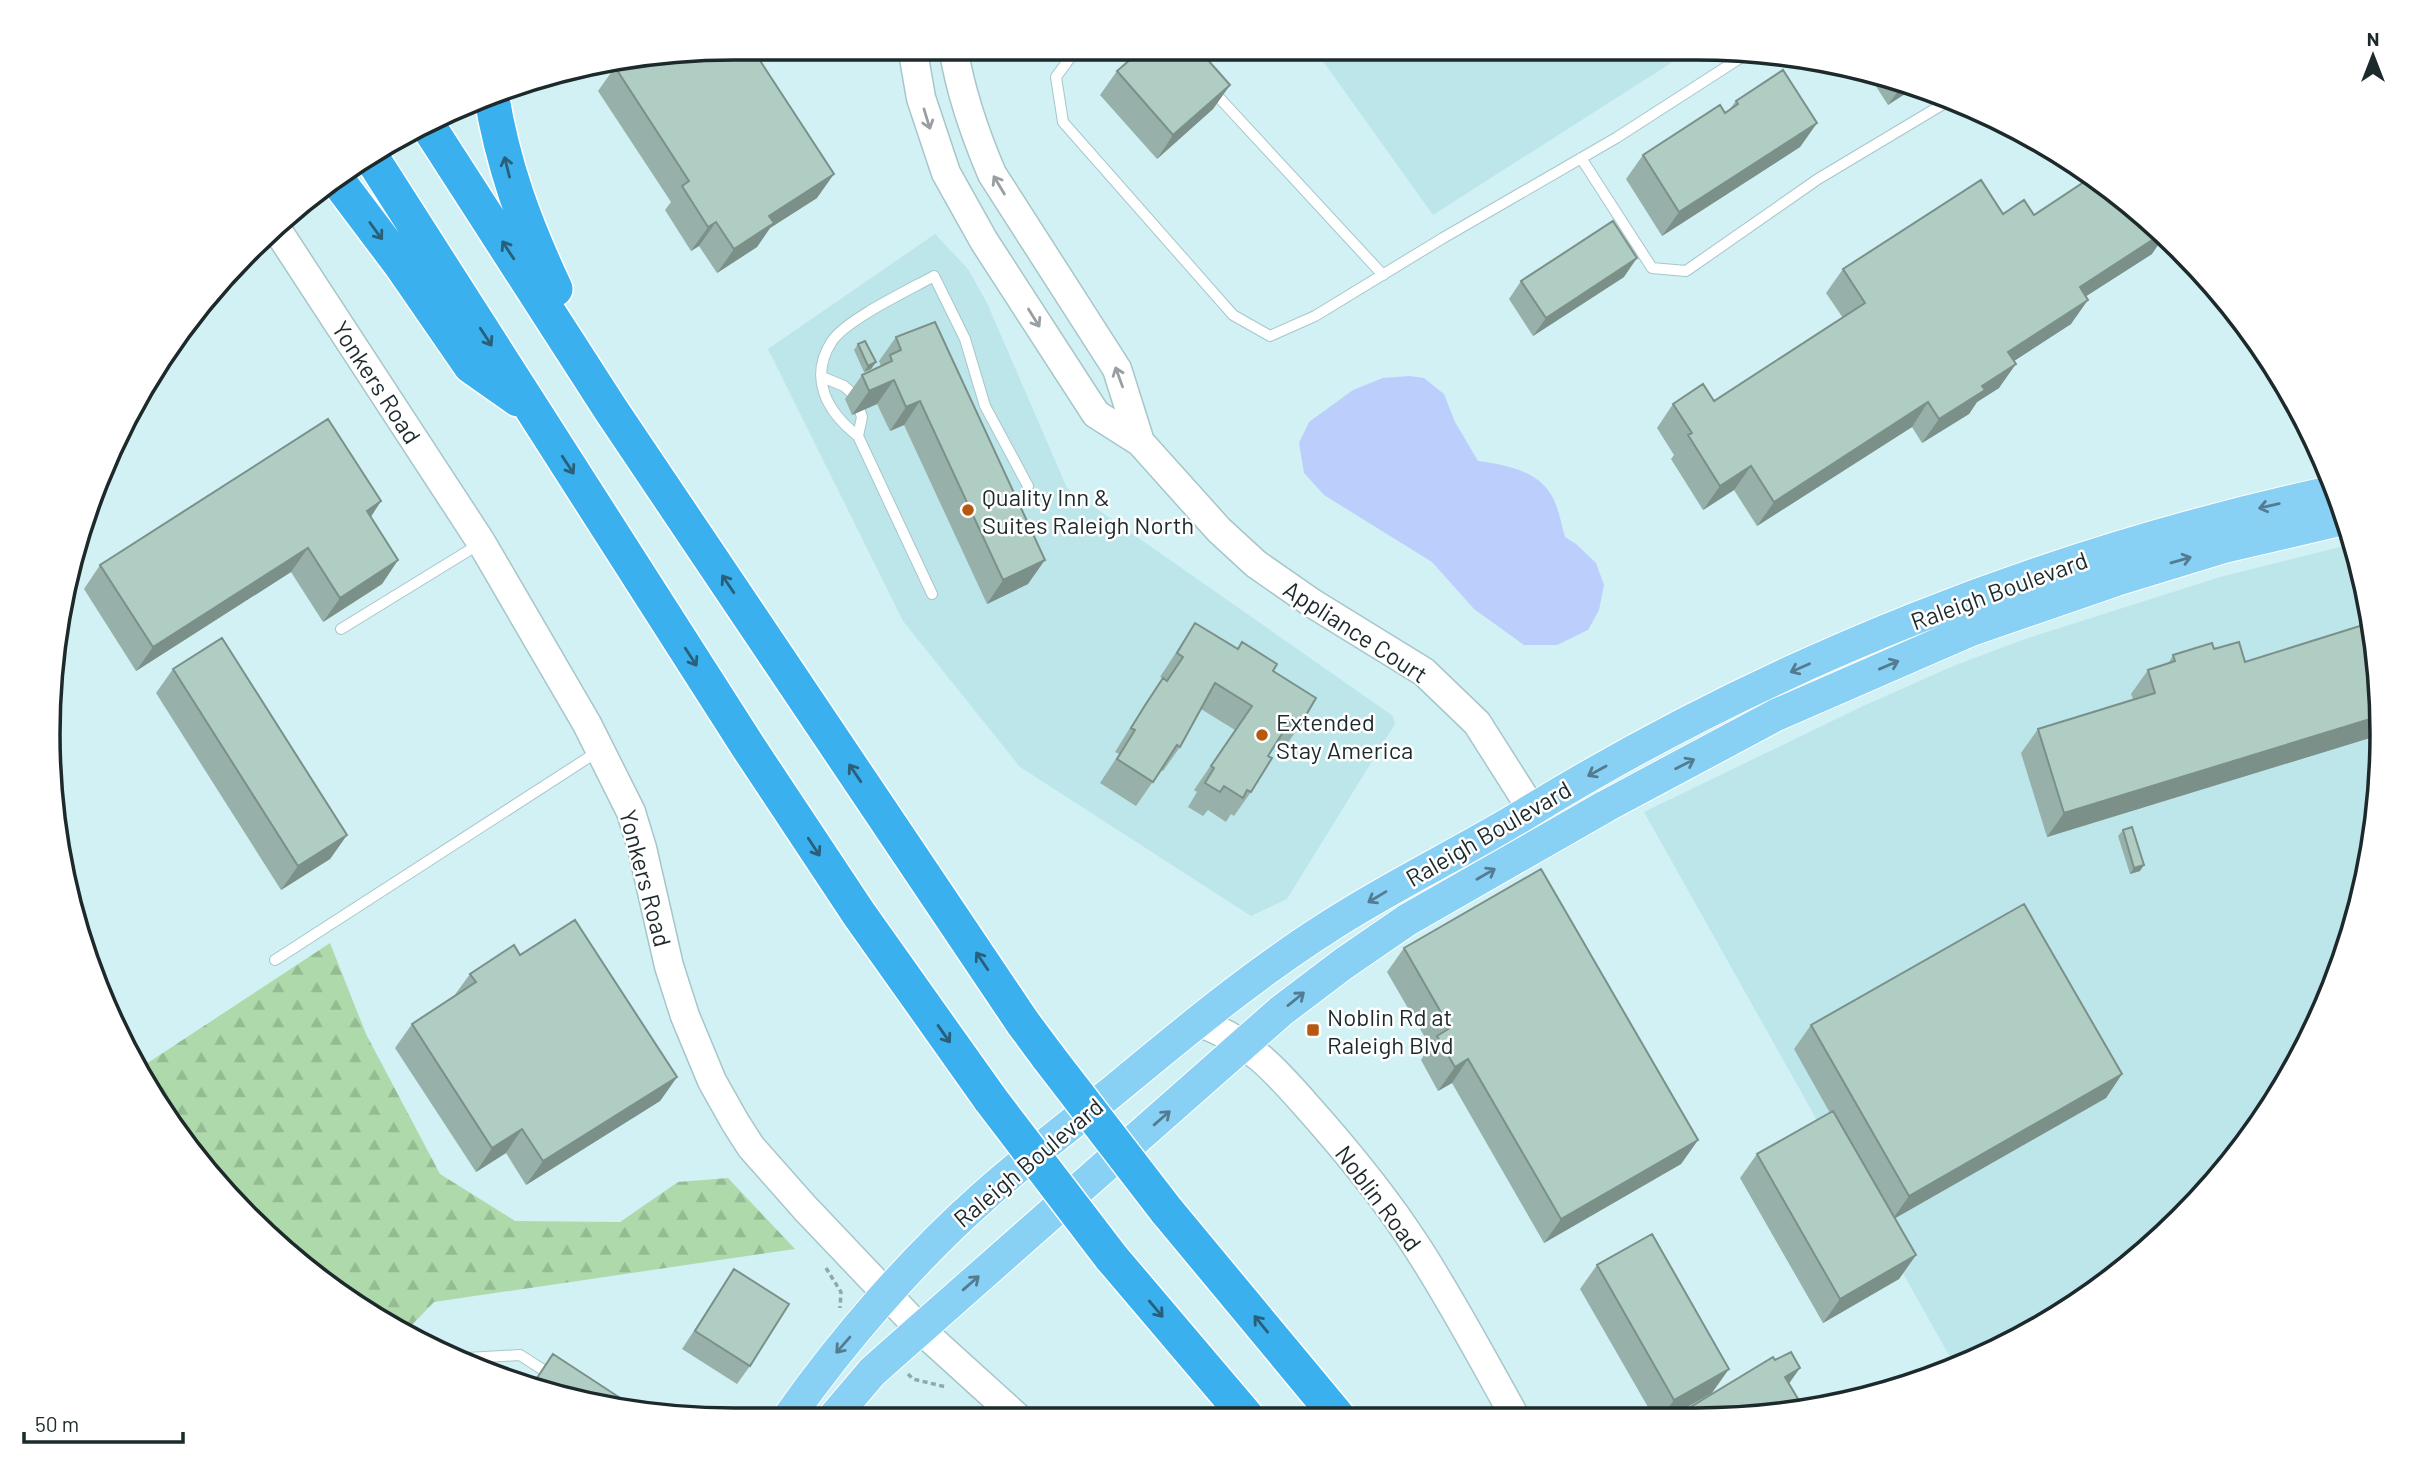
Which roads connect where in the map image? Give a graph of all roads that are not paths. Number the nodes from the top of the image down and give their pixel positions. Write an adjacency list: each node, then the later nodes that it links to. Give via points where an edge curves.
1 (914, 60): 20 (street, Appliance Court, one-way to 20, via 932,136 964,208 1096,414)
2 (956, 60): 20 (street, Appliance Court, one-way to 2, via 1117,369 992,174 965,103)
3 (1068, 60): 13 (lane, via 1056,77 1063,122 1233,315 1270,336 1315,316)
4 (1735, 61): 9 (lane)
5 (1204, 82): 13 (lane)
6 (493, 104): 17 (highway, one-way to 6, via 528,232)
7 (1940, 106): 9 (lane, via 1818,179 1686,271 1652,268)
8 (431, 131): 17 (highway, one-way to 8)
9 (1581, 158): 13 (lane)
10 (375, 163): 16 (highway, one-way to 16)
11 (342, 186): 16 (highway, one-way to 16, via 471,366)
12 (281, 235): 24 (street, Yonkers Road)
13 (1382, 275)
14 (822, 377): 15 (lane); 19 (lane, via 831,409); 21 (lane, via 827,353 841,332 934,276 965,338 985,406)
15 (853, 395)
16 (531, 407): 40 (highway, one-way to 40, bridge, via 859,915 990,1100 1111,1257)
17 (611, 410): 41 (highway, one-way to 17, bridge, via 1166,1210 1023,1023)
18 (860, 411): 19 (lane)
19 (858, 436): 25 (lane)
20 (1140, 442): 28 (street, Appliance Court, via 1256,564 1424,672 1477,723)
21 (1028, 486)
22 (2325, 494): 28 (main road, Raleigh Boulevard, one-way to 28, via 2123,546 1900,625 1691,720)
23 (2335, 521): 29 (main road, Raleigh Boulevard, one-way to 23, via 1776,715 1971,630 2224,547)
24 (481, 542): 26 (lane); 27 (street, Yonkers Road)
25 (932, 594)
26 (341, 629)
27 (600, 750): 30 (lane); 33 (street, Yonkers Road, via 631,812 669,966 712,1081 751,1147)
28 (1533, 808): 29 (street, Appliance Court); 31 (main road, Raleigh Boulevard, one-way to 31, via 1324,929)
29 (1550, 838): 32 (main road, Raleigh Boulevard, one-way to 29, via 1312,987 1407,920)
30 (275, 960)
31 (1198, 1022): 32 (street, Noblin Road); 33 (main road, Raleigh Boulevard, via 985,1195)
32 (1245, 1044): 34 (main road, Raleigh Boulevard, one-way to 32); 42 (street, Noblin Road, via 1274,1069 1356,1163 1415,1243)
33 (889, 1294): 34 (street, Yonkers Road); 37 (main road, Raleigh Boulevard, one-way to 37, via 838,1350)
34 (920, 1329): 38 (main road, Raleigh Boulevard, via 872,1372); 39 (street, Yonkers Road)
35 (479, 1357): 36 (lane, via 520,1355)
36 (565, 1384)
37 (795, 1408)
38 (841, 1408)
39 (1007, 1408)
40 (1239, 1408)
41 (1330, 1408)
42 (1510, 1408)

